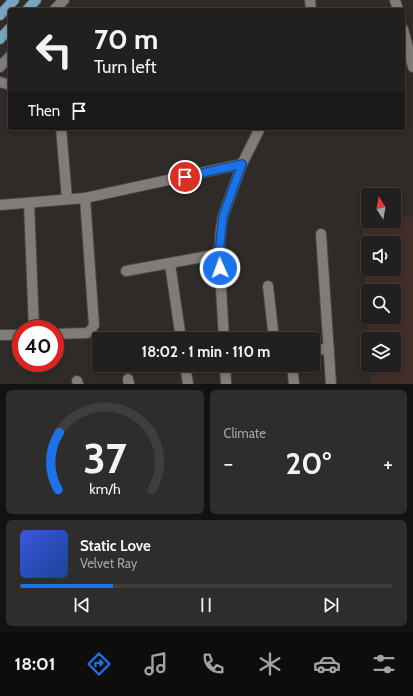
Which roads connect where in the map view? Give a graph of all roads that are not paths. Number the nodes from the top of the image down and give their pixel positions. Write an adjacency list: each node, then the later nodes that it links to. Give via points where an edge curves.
1 (4, 0): 5 (main road)
2 (14, 0): 8 (main road)
3 (36, 0): 6 (main road)
4 (64, 0): 7 (street)
5 (0, 5)
6 (29, 8)
7 (56, 8)
8 (0, 15)
9 (8, 30): 11 (main road)
10 (405, 37): 14 (street)
11 (0, 39)
12 (8, 58): 13 (street)
13 (0, 67)
14 (413, 67)
15 (61, 130): 19 (street)
16 (259, 130): 17 (street)
17 (242, 164): 18 (street); 23 (street, via 223,216)
18 (85, 198): 19 (street); 31 (street, via 94,325 87,333)
19 (67, 199): 20 (street)
20 (29, 202): 21 (street); 27 (street)
21 (0, 205)
22 (321, 234): 34 (street)
23 (219, 254): 24 (street); 29 (street)
24 (170, 264): 25 (street); 28 (street)
25 (126, 271)
26 (268, 286): 30 (street)
27 (34, 320)
28 (180, 332)
29 (224, 332)
30 (273, 332)
31 (64, 334)
32 (0, 335): 33 (street)
33 (12, 335)
34 (330, 349): 35 (street); 42 (street)
35 (320, 350)
36 (186, 372): 39 (street)
37 (225, 372): 40 (street)
38 (293, 372): 41 (street)
39 (188, 384)
40 (226, 384)
41 (294, 384)
42 (331, 384)

